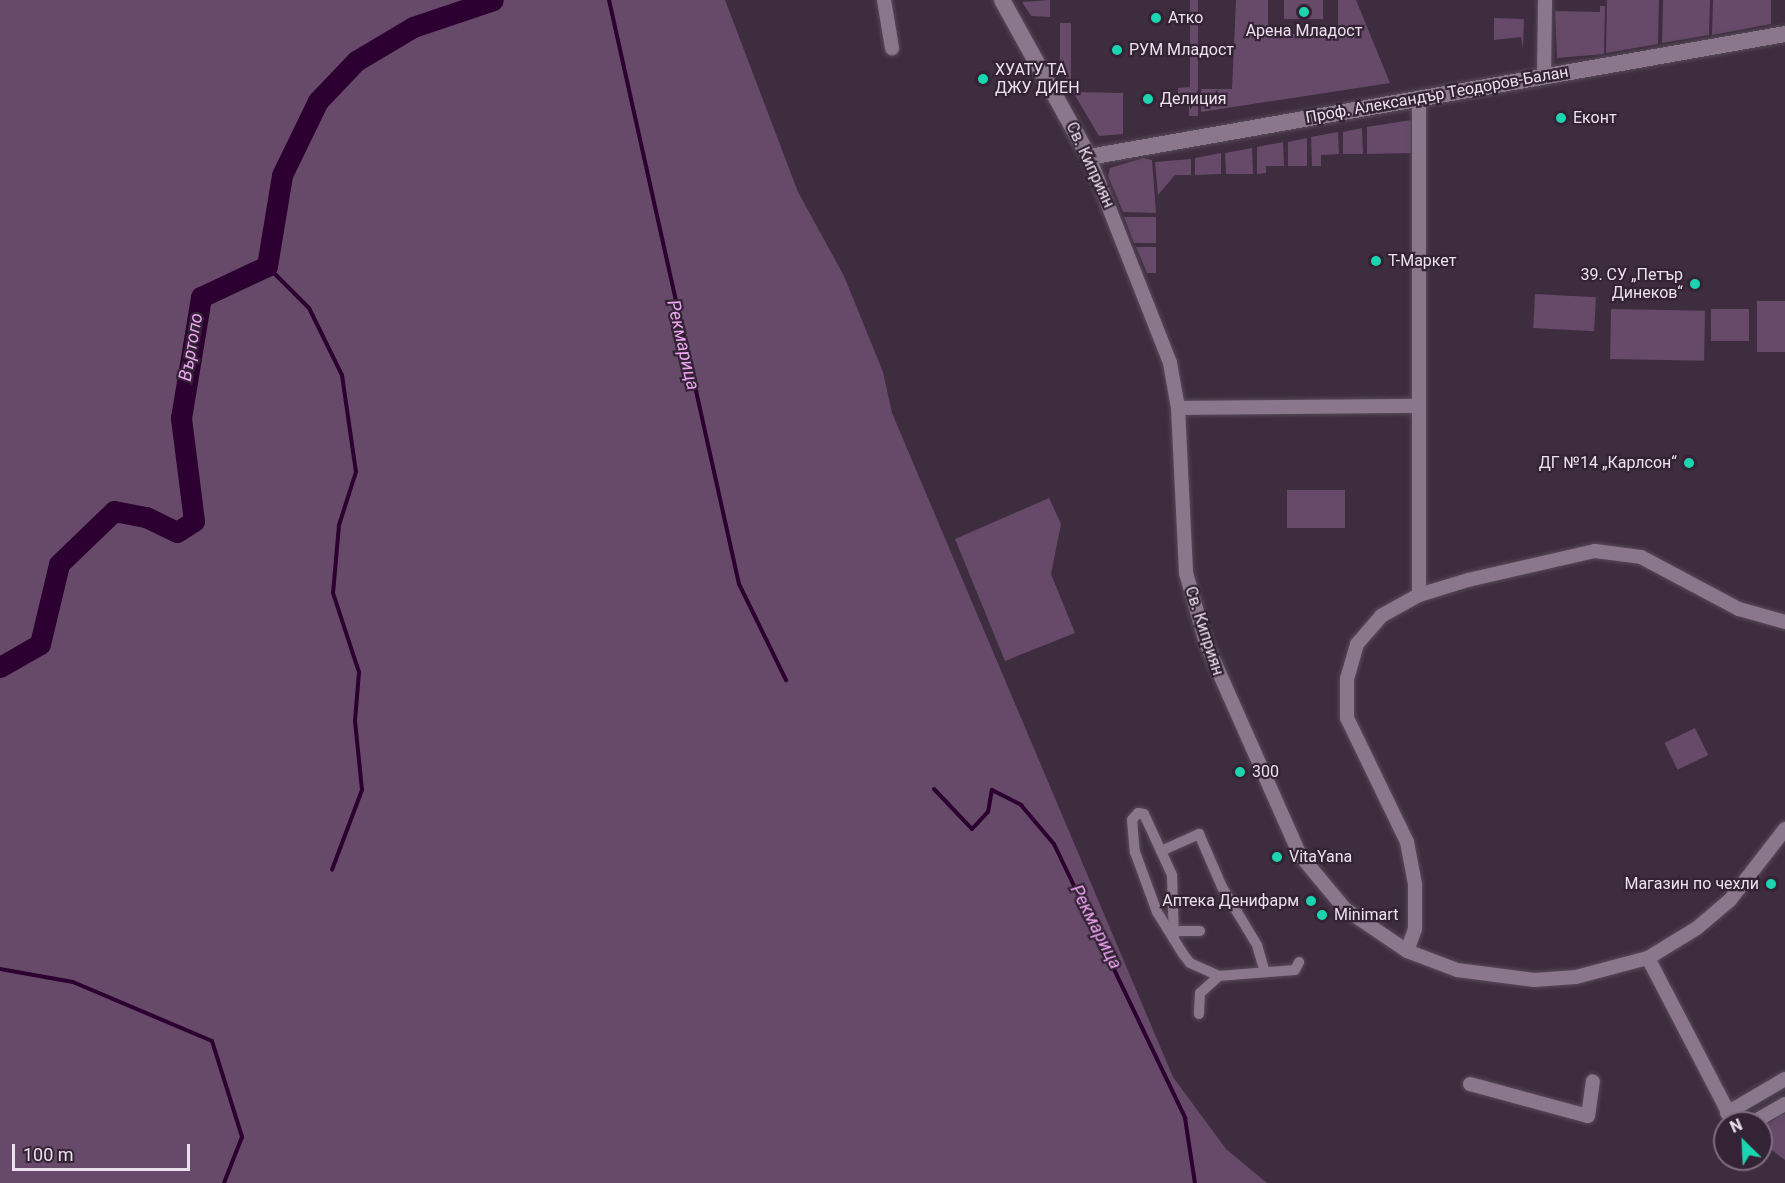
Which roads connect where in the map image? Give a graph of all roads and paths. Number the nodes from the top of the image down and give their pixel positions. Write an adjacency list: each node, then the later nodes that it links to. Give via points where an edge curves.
1 (884, 0): 5 (street)
2 (1002, 0): 8 (street, Св. Киприян)
3 (1545, 0): 6 (street)
4 (1785, 34): 6 (street, Проф. Александър Теодоров-Балан)
5 (892, 48)
6 (1544, 75): 7 (street, Проф. Александър Теодоров-Балан)
7 (1419, 98): 8 (street, Проф. Александър Теодоров-Балан); 9 (street)
8 (1089, 157): 10 (street, Св. Киприян, via 1156,322)
9 (1419, 406): 10 (street); 11 (street)
10 (1178, 408): 17 (street, Св. Киприян, via 1186,573 1215,669 1311,871 1345,909)
11 (1419, 595): 12 (street, via 1595,551 1641,557 1739,609); 17 (street, via 1381,616 1357,644 1347,679 1347,718 1407,842 1415,884 1415,929)
12 (1785, 622)
13 (1785, 829): 18 (street, Св. Киприян, via 1714,914)
14 (1161, 850): 16 (street, via 1172,875); 16 (street, via 1144,814 1134,816 1142,877); 21 (street, via 1199,834 1222,887 1257,945)
15 (1200, 931): 16 (street)
16 (1174, 935): 20 (street)
17 (1407, 951): 18 (street, Св. Киприян, via 1457,970 1534,980 1576,977)
18 (1648, 958): 28 (street)
19 (1299, 962): 21 (street, via 1295,970)
20 (1197, 968): 22 (street); 23 (street)
21 (1264, 970): 22 (street)
22 (1218, 976): 23 (street)
23 (1206, 987): 24 (street, via 1197,1000)
24 (1199, 1014)
25 (1785, 1078): 29 (street)
26 (1593, 1081): 27 (street, via 1588,1116)
27 (1470, 1083)
28 (1727, 1111)
29 (1740, 1111)

